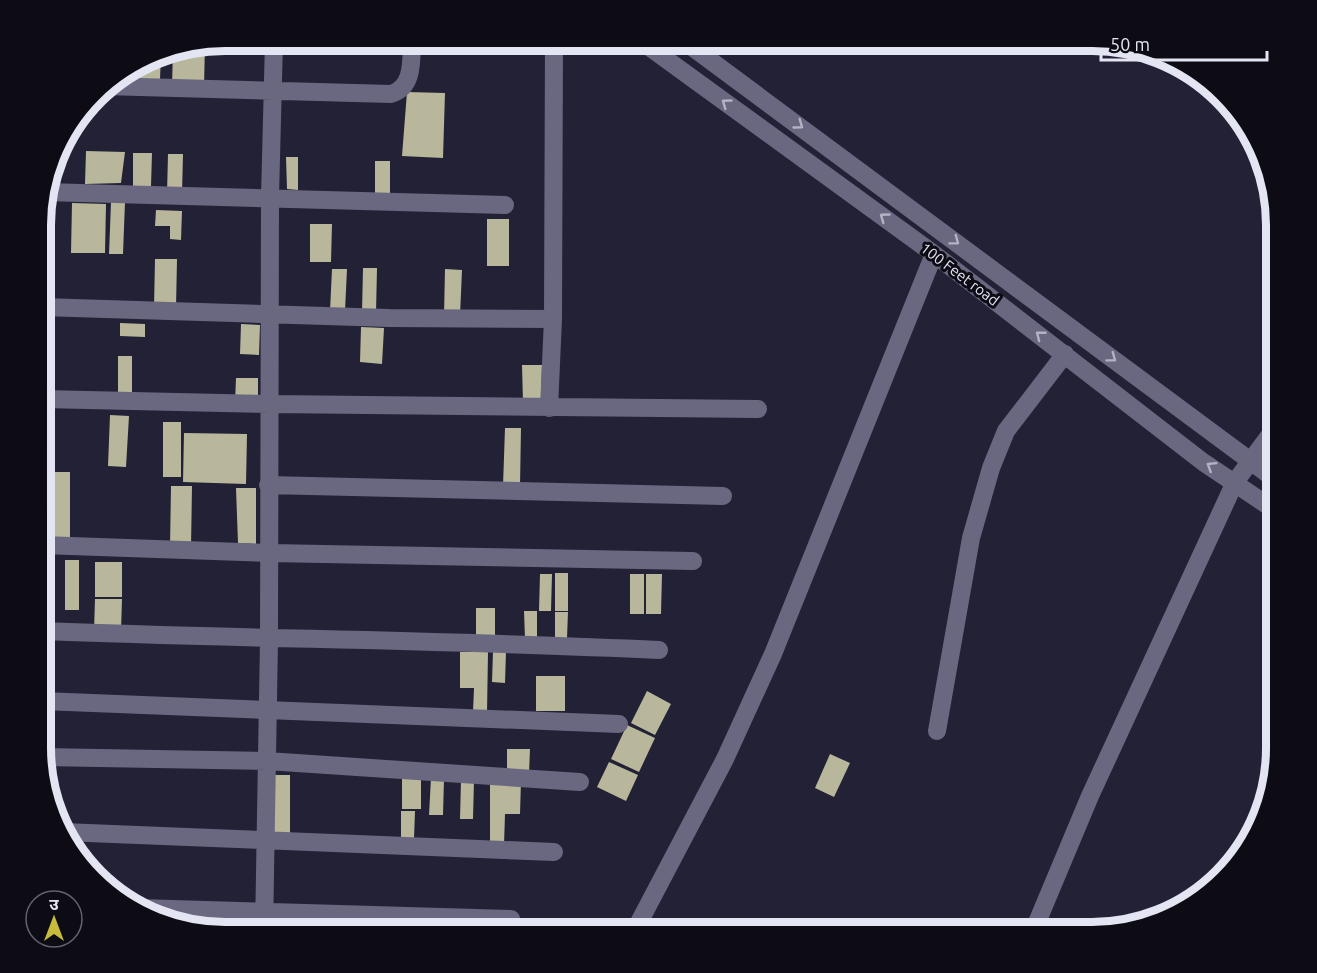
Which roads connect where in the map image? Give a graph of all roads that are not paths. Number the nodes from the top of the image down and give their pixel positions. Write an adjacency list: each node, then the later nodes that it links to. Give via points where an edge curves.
1 (274, 51): 7 (street)
2 (412, 51): 7 (street, via 411,69 402,91 372,95)
3 (554, 51): 14 (street)
4 (654, 51): 11 (street, 100 Feet road, one-way to 4)
5 (697, 51): 21 (street, 100 Feet road, one-way to 21)
6 (120, 87): 7 (street)
7 (272, 92): 9 (street)
8 (54, 192): 9 (street)
9 (270, 197): 10 (street); 13 (street)
10 (505, 205)
11 (934, 254): 15 (street, 100 Feet road, one-way to 11); 47 (street, via 773,654 725,759)
12 (51, 307): 13 (street)
13 (269, 314): 14 (street); 17 (street)
14 (553, 320): 18 (street)
15 (1065, 354): 23 (street, 100 Feet road, one-way to 15, via 1203,462); 36 (street, via 1006,431 991,468 971,538)
16 (51, 399): 17 (street)
17 (271, 404): 18 (street); 24 (street)
18 (549, 408): 19 (street)
19 (758, 409)
20 (1266, 440): 21 (street)
21 (1250, 461): 22 (street, 100 Feet road); 23 (street)
22 (1266, 473)
23 (1235, 482): 26 (street, 100 Feet road); 48 (street, via 1090,796)
24 (268, 485): 25 (street); 28 (street)
25 (723, 496)
26 (1266, 504)
27 (51, 544): 28 (street)
28 (270, 553): 29 (street); 31 (street)
29 (693, 561)
30 (51, 631): 31 (street)
31 (269, 640): 32 (street, via 456,641); 34 (street)
32 (658, 650)
33 (51, 701): 34 (street)
34 (268, 709): 35 (street); 38 (street)
35 (619, 723)
36 (937, 731)
37 (51, 757): 38 (street)
38 (267, 761): 39 (street); 41 (street)
39 (580, 782)
40 (73, 832): 41 (street)
41 (266, 839): 42 (street); 44 (street)
42 (554, 852)
43 (158, 908): 44 (street)
44 (264, 911): 45 (street); 46 (street)
45 (511, 919)
46 (264, 922)
47 (639, 922)
48 (1037, 922)

